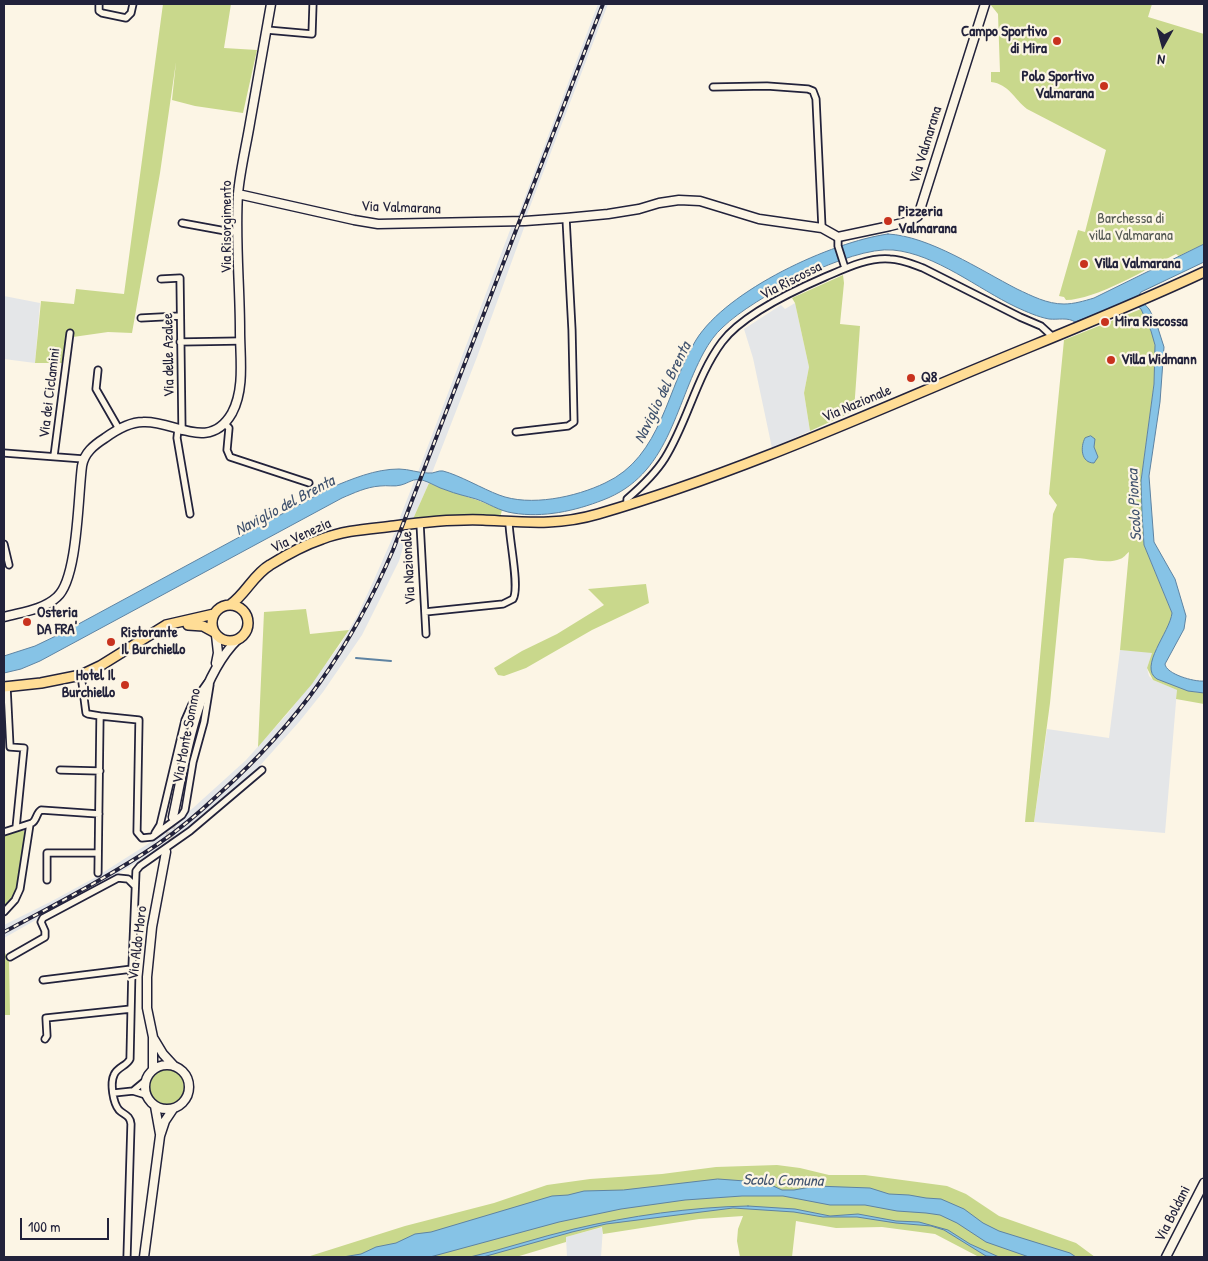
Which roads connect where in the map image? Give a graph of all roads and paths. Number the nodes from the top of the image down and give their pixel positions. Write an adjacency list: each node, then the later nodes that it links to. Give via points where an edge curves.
1 (99, 4): 2 (street, via 99,12 126,18)
2 (133, 4)
3 (271, 4): 6 (street, Via Risorgimento)
4 (314, 4): 6 (street, via 312,34)
5 (986, 4): 13 (street, Via Valmarana, via 918,216 910,221)
6 (267, 30): 8 (street, Via Risorgimento)
7 (713, 87): 11 (street, via 774,86 813,91)
8 (238, 194): 9 (street, Via Valmarana, via 378,224 525,222); 12 (street, Via Risorgimento)
9 (566, 218): 11 (street, Via Valmarana, via 686,200 759,219); 27 (street, via 574,422 568,426)
10 (182, 223): 12 (street)
11 (822, 228): 13 (street, Via Valmarana)
12 (237, 232): 21 (street, Via Risorgimento)
13 (838, 237): 14 (street)
14 (845, 267): 20 (street, Via Riscossa, via 884,259 908,262 1041,326); 32 (street, Via Riscossa, via 762,309 723,340 703,374 665,458 627,499)
15 (1204, 272): 20 (main road, Via Nazionale, via 1134,305)
16 (161, 279): 17 (street, Via delle Azalee, via 180,278)
17 (180, 316): 18 (street); 22 (street, Via delle Azalee)
18 (141, 318)
19 (70, 333): 29 (street, Via dei Ciclamini)
20 (1053, 337): 32 (main road, Via Nazionale, via 777,452)
21 (240, 341): 22 (street); 24 (street, Via Risorgimento, via 239,392)
22 (180, 342): 26 (street, Via delle Azalee, via 184,427)
23 (98, 370): 25 (street, via 96,390)
24 (224, 423): 26 (street, via 206,433); 31 (street, via 229,428 227,450 230,457)
25 (119, 429): 26 (street, via 129,424 154,422); 30 (street, via 99,441)
26 (180, 430): 33 (street, via 177,438)
27 (516, 432)
28 (4, 453): 29 (street)
29 (54, 456): 30 (street)
30 (84, 459): 44 (street, via 73,552 65,588 46,605)
31 (309, 482)
32 (627, 504): 34 (main road, Via Nazionale, via 572,520)
33 (190, 514)
34 (509, 522): 35 (main road, Via Nazionale); 41 (street, Via Nazionale, via 516,589 513,599 503,604)
35 (420, 523): 36 (main road, Via Nazionale); 41 (street, Via Nazionale)
36 (404, 525): 39 (main road, Via Venezia, via 355,530 324,538 267,567)
37 (4, 544): 38 (street)
38 (9, 565)
39 (248, 587): 40 (main road, Via Venezia); 43 (main road)
40 (230, 605): 42 (main road); 43 (main road)
41 (425, 612): 46 (street, Via Nazionale)
42 (214, 614): 45 (main road, via 211,623); 47 (main road, via 172,623)
43 (244, 614): 48 (main road, via 247,628)
44 (4, 617)
45 (215, 634): 47 (main road, via 203,626 188,625); 48 (main road, via 226,641); 49 (street, via 218,652)
46 (426, 634)
47 (147, 636): 50 (main road)
48 (238, 639): 49 (street)
49 (213, 673): 57 (street, via 188,747); 61 (street, Via Monte Sommo, via 185,720 160,825); 61 (street, Via Monte Sommo, via 186,810)
50 (81, 675): 51 (main road); 52 (street, via 86,712)
51 (5, 687): 59 (street, via 10,747 24,748)
52 (100, 716): 55 (street); 61 (street, via 139,720 137,832 139,837)
53 (60, 770): 55 (street)
54 (262, 770): 66 (street, via 190,831 137,868)
55 (100, 771): 56 (street)
56 (99, 814): 58 (street, via 41,810); 63 (street)
57 (173, 817)
58 (30, 824): 59 (street); 67 (street, via 20,889)
59 (16, 828): 60 (street)
60 (4, 832)
61 (147, 839)
62 (166, 852): 72 (street, Via Aldo Moro, via 147,977 147,1008)
63 (98, 853): 64 (street); 65 (street, via 47,853)
64 (98, 873)
65 (47, 880)
66 (135, 886): 68 (street, via 128,879 118,878 43,918 45,937); 69 (street)
67 (4, 912)
68 (10, 957)
69 (132, 969): 70 (street); 71 (street)
70 (43, 980)
71 (131, 1009): 73 (street, via 46,1018); 78 (street, via 130,1059 114,1075)
72 (153, 1037): 74 (street, Via Aldo Moro); 75 (street, Via Aldo Moro)
73 (45, 1039)
74 (174, 1066): 75 (street, via 162,1065); 81 (street, via 187,1078 189,1090 185,1100)
75 (153, 1069): 76 (street)
76 (145, 1081): 77 (street); 79 (street)
77 (133, 1091): 78 (street); 79 (street)
78 (114, 1093): 84 (street, via 117,1107 129,1117 131,1124)
79 (146, 1096): 80 (street)
80 (154, 1106): 81 (street); 82 (street)
81 (173, 1109): 82 (street)
82 (160, 1136): 85 (street)
83 (1204, 1184): 86 (street, Via Boldani)
84 (128, 1257)
85 (144, 1257)
86 (1166, 1257)

